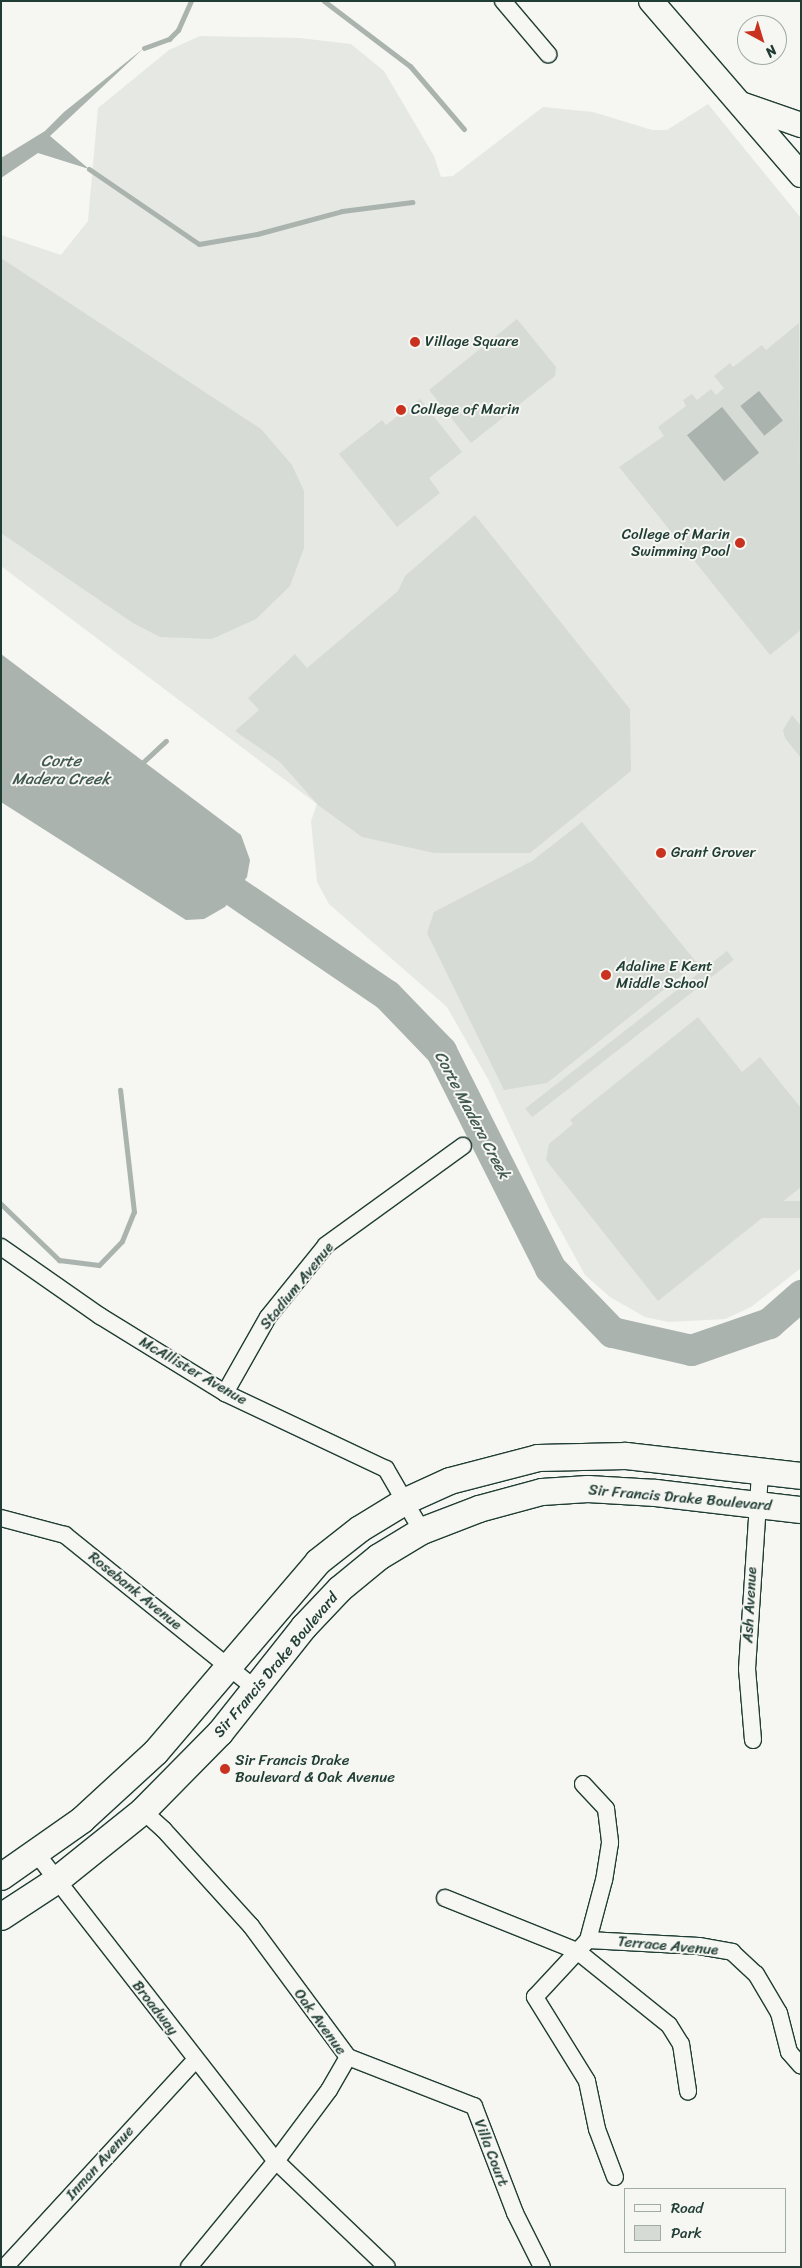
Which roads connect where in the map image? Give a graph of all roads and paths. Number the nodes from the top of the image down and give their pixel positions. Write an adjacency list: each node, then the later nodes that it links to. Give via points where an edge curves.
1 (503, 1): 3 (street)
2 (651, 1): 4 (main road)
3 (548, 54)
4 (741, 104): 5 (main road); 6 (main road)
5 (801, 126)
6 (801, 175)
7 (463, 1146): 9 (street, Stadium Avenue, via 326,1245 268,1317)
8 (1, 1247): 9 (street, McAllister Avenue, via 100,1316)
9 (225, 1393): 12 (street, McAllister Avenue, via 375,1463 392,1476)
10 (760, 1471): 11 (main road); 12 (main road, via 626,1456 538,1458 450,1481); 13 (street, Ash Avenue)
11 (801, 1476)
12 (406, 1501): 16 (street, McAllister Avenue); 17 (main road, via 360,1529 318,1562 278,1605)
13 (756, 1505): 14 (main road, Sir Francis Drake Boulevard); 16 (main road, Sir Francis Drake Boulevard, via 623,1490 542,1492 479,1509); 19 (street, Ash Avenue, via 747,1669)
14 (801, 1510)
15 (1, 1518): 17 (street, Rosebank Avenue, via 66,1536)
16 (422, 1531): 18 (main road, Sir Francis Drake Boulevard, via 379,1557 340,1589 304,1627)
17 (229, 1668): 18 (street, Rosebank Avenue); 22 (main road, via 194,1711 138,1770 82,1820)
18 (256, 1689): 21 (main road, Sir Francis Drake Boulevard, via 190,1765)
19 (753, 1740)
20 (583, 1784): 27 (street, via 606,1809 610,1843 604,1880)
21 (143, 1812): 24 (main road, Sir Francis Drake Boulevard); 28 (street, Oak Avenue, via 164,1830 251,1926)
22 (36, 1854): 23 (main road); 24 (street, Broadway)
23 (1, 1877)
24 (56, 1881): 26 (main road, Sir Francis Drake Boulevard); 29 (street, Broadway)
25 (445, 1898): 27 (street, Terrace Avenue)
26 (1, 1917)
27 (582, 1945): 30 (street, Terrace Avenue, via 699,1946 732,1952 756,1974 779,2013 789,2052); 31 (street, Terrace Avenue, via 669,2024 681,2044); 33 (street, via 535,1997 587,2081 597,2129)
28 (348, 2057): 32 (street, Oak Avenue, via 329,2090); 37 (street, Villa Court, via 474,2106 515,2213)
29 (196, 2059): 32 (street, Broadway); 34 (street, Inman Avenue)
30 (801, 2066)
31 (688, 2091)
32 (276, 2162): 35 (street, Oak Avenue); 36 (street, Broadway)
33 (615, 2177)
34 (5, 2267)
35 (189, 2267)
36 (387, 2267)
37 (542, 2267)

